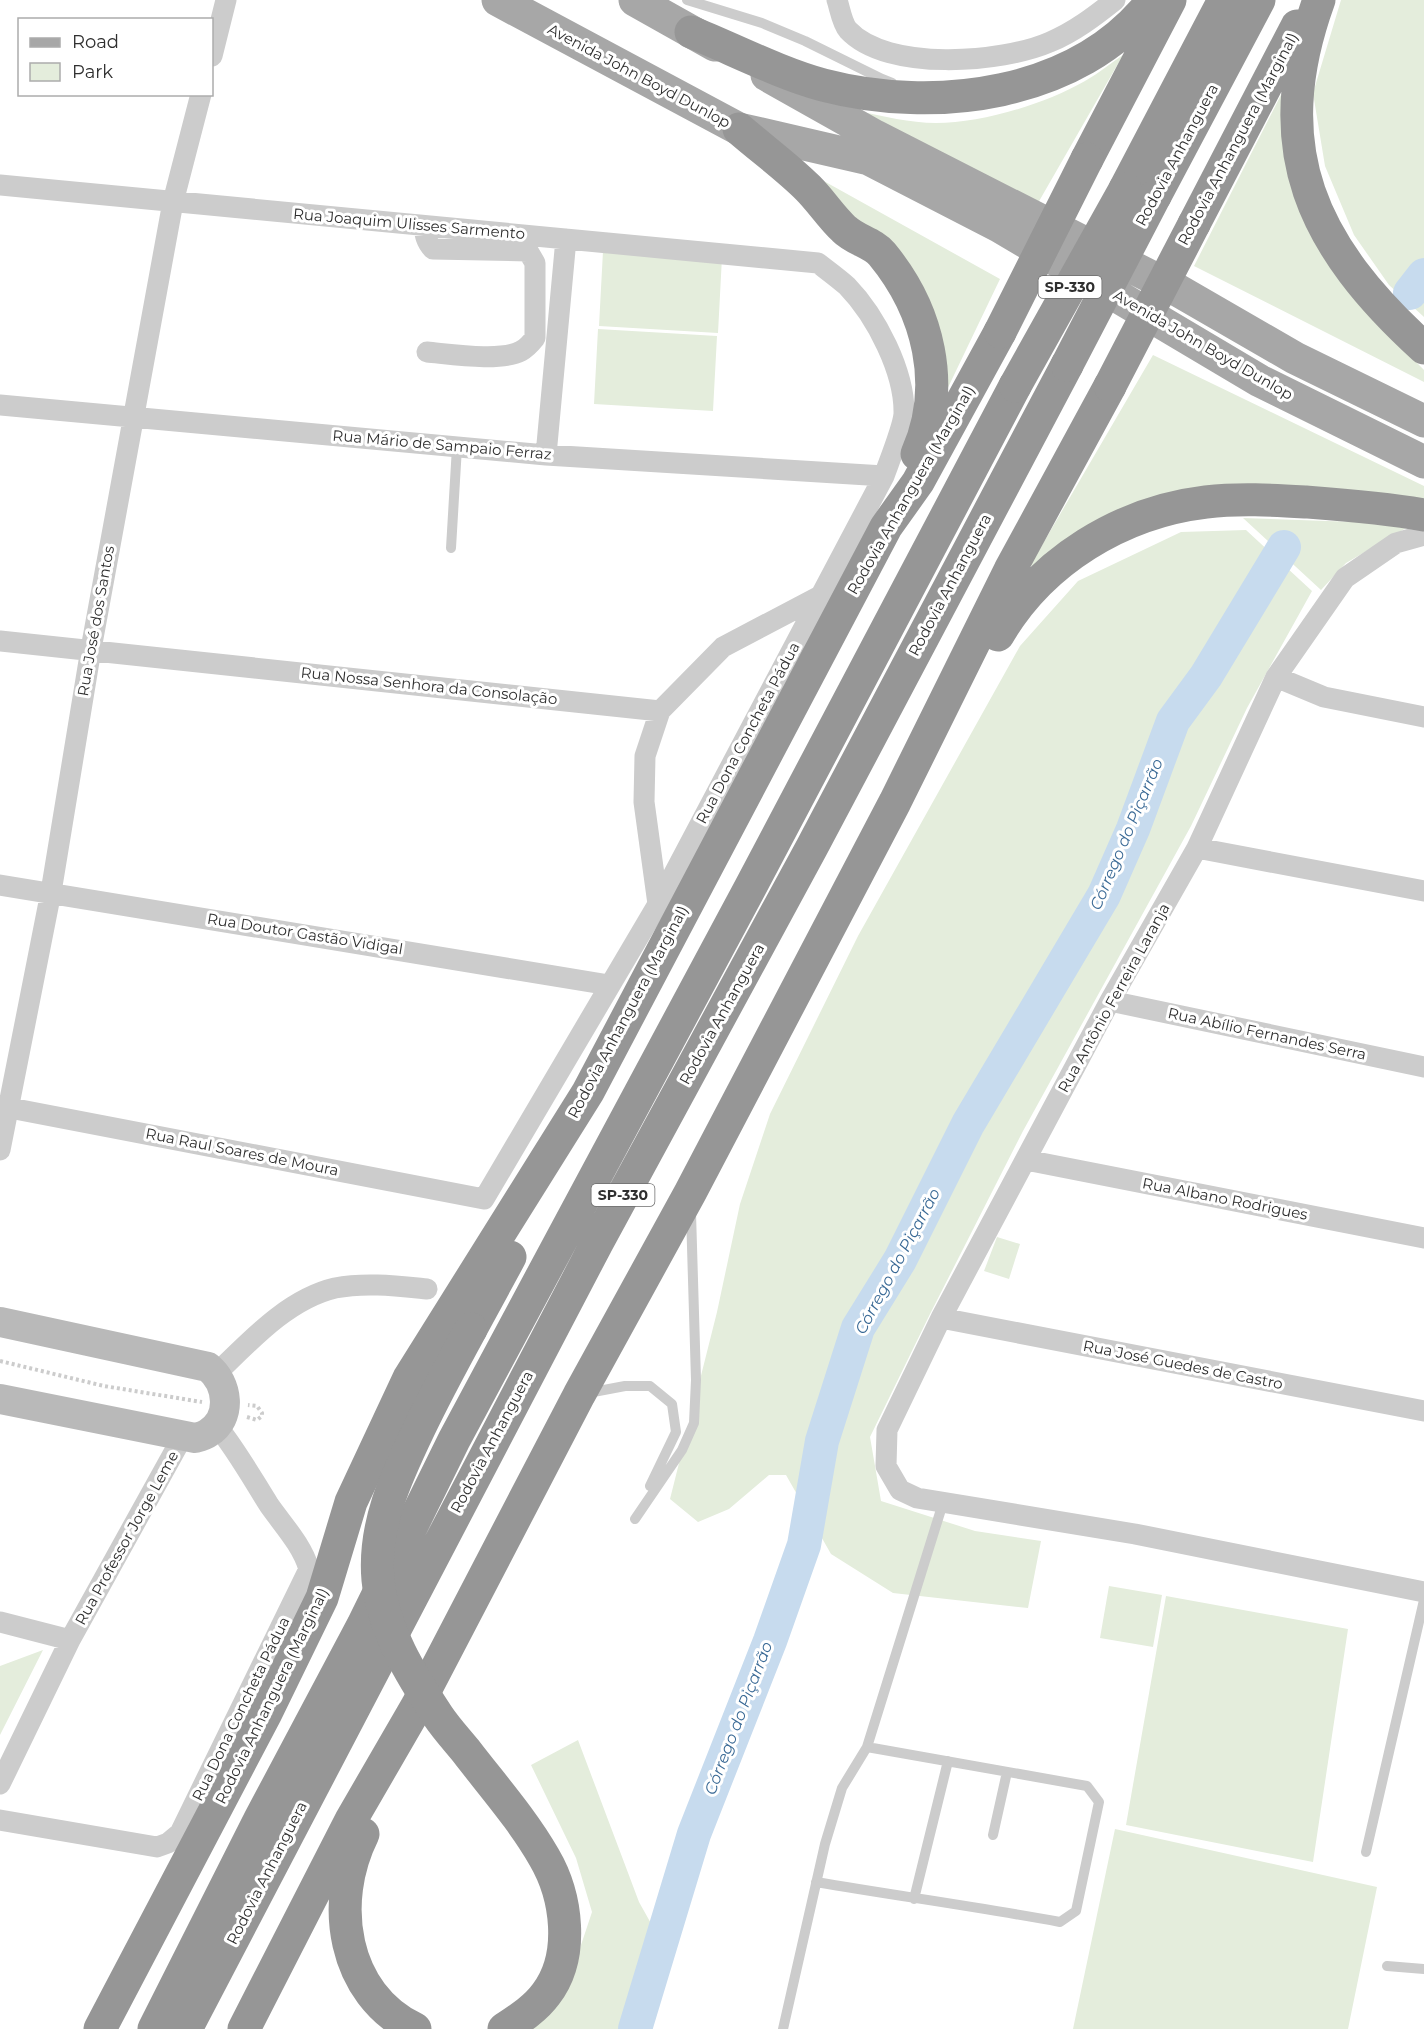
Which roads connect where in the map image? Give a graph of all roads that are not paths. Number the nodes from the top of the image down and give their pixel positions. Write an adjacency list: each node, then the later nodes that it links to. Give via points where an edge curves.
1 (226, 0): 14 (street)
2 (498, 0): 17 (main road, Avenida John Boyd Dunlop)
3 (635, 0): 13 (main road)
4 (687, 0): 16 (lane, via 762,23 882,79)
5 (1115, 0): 12 (street, via 1049,43 966,60 917,59 888,53 865,43 847,28)
6 (1153, 0): 16 (highway, via 1119,35 1061,71 972,95)
7 (1170, 0): 34 (highway, Rodovia Anhanguera (Marginal), bridge, via 1000,332 918,482)
8 (1224, 0): 19 (highway, Rodovia Anhanguera / SP-330)
9 (1259, 0): 19 (highway, Rodovia Anhanguera / SP-330)
10 (1311, 0): 43 (highway, Rodovia Anhanguera (Marginal), bridge, via 1010,570)
11 (1318, 0): 24 (highway, via 1302,54 1296,99 1297,140 1307,183 1320,219 1340,254 1377,302)
12 (839, 6)
13 (691, 32): 16 (highway, via 820,84 899,98); 28 (main road, via 875,136 1179,291 1295,358)
14 (213, 52)
15 (200, 96): 20 (street, Rua José dos Santos)
16 (944, 98)
17 (739, 129): 31 (main road, Avenida John Boyd Dunlop, via 869,159 999,226 1260,381); 34 (highway, via 808,187 846,231 881,252 903,283 922,323 932,369 931,411 923,441)
18 (0, 185): 20 (street, Rua Joaquim Ulisses Sarmento)
19 (1140, 193): 86 (highway, Rodovia Anhanguera / SP-330, bridge, via 1015,386 460,1430); 87 (highway, Rodovia Anhanguera / SP-330, bridge, via 1067,365 597,1243)
20 (173, 202): 21 (street, Rua Joaquim Ulisses Sarmento); 27 (street, Rua José dos Santos)
21 (424, 226): 22 (street, Rua Joaquim Ulisses Sarmento); 25 (street, via 433,249 528,250 535,263 535,338 528,346 503,357)
22 (566, 239): 23 (street, Rua Joaquim Ulisses Sarmento); 30 (street)
23 (818, 263): 32 (street, Rua Dona Concheta Pádua, via 847,287 870,315 899,378 904,416)
24 (1424, 348)
25 (427, 352)
26 (0, 405): 27 (street, Rua Mário de Sampaio Ferraz)
27 (134, 419): 29 (street, Rua Mário de Sampaio Ferraz); 39 (street, Rua José dos Santos)
28 (1424, 421)
29 (457, 447): 30 (street, Rua Mário de Sampaio Ferraz); 36 (lane)
30 (546, 455): 32 (street, Rua Mário de Sampaio Ferraz)
31 (1424, 462)
32 (884, 476): 37 (street, Rua Dona Concheta Pádua)
33 (1424, 515): 43 (highway, via 1334,504 1232,499 1185,505 1150,515 1091,541 1048,571 1014,609 921,770)
34 (886, 527): 52 (highway, Rodovia Anhanguera (Marginal))
35 (1424, 535): 40 (street, Rua Antônio Ferreira Laranja, via 1396,543 1345,578)
36 (451, 548)
37 (820, 596): 41 (street, via 723,647); 48 (street, Rua Dona Concheta Pádua)
38 (0, 641): 39 (street, Rua Nossa Senhora da Consolação)
39 (91, 650): 41 (street, Rua Nossa Senhora da Consolação); 47 (street, Rua José dos Santos)
40 (1276, 677): 42 (street, via 1324,697); 44 (street, Rua Antônio Ferreira Laranja)
41 (660, 711): 48 (street, via 645,756 644,802)
42 (1424, 717)
43 (895, 802): 56 (highway, Rodovia Anhanguera (Marginal))
44 (1197, 848): 46 (street); 50 (street, Rua Antônio Ferreira Laranja)
45 (0, 885): 47 (street, Rua Doutor Gastão Vidigal)
46 (1424, 891)
47 (51, 892): 49 (street, Rua Doutor Gastão Vidigal); 53 (street, Rua José dos Santos)
48 (658, 904): 49 (street, Rua Dona Concheta Pádua)
49 (609, 985): 57 (street, Rua Dona Concheta Pádua)
50 (1110, 1001): 51 (street, Rua Abílio Fernandes Serra); 55 (street, Rua Antônio Ferreira Laranja)
51 (1424, 1067)
52 (588, 1092): 85 (highway, Rodovia Anhanguera (Marginal), via 409,1378 351,1502 322,1598); 90 (highway, bridge, via 536,1208 438,1389 398,1473 387,1502 377,1562 391,1635 439,1718 545,1858 561,1899 566,1931 562,1960 546,1993 525,2016)
53 (4, 1107): 54 (street, Rua José dos Santos); 57 (street, Rua Raul Soares de Moura)
54 (0, 1150)
55 (1026, 1160): 58 (street, Rua Albano Rodrigues); 60 (street, Rua Antônio Ferreira Laranja)
56 (690, 1193): 63 (highway, Rodovia Anhanguera (Marginal)); 63 (lane, via 694,1423 682,1450 634,1519 676,1432 672,1404 650,1386 625,1386)
57 (484, 1199)
58 (1424, 1238)
59 (427, 1289): 62 (street, via 385,1285 336,1288 317,1294 271,1324)
60 (941, 1318): 65 (street, Rua José Guedes de Castro); 68 (street, Rua Antônio Ferreira Laranja, via 887,1430 886,1466 900,1490)
61 (0, 1322): 62 (street, via 208,1367)
62 (216, 1374): 66 (street, via 225,1395)
63 (579, 1395): 73 (highway, Rodovia Anhanguera (Marginal))
64 (0, 1399): 67 (street)
65 (1424, 1411)
66 (221, 1416): 67 (street, via 208,1433 195,1438); 78 (street, Rua Dona Concheta Pádua, via 231,1443 309,1569 180,1833 157,1847)
67 (183, 1436): 72 (street, Rua Professor Jorge Leme)
68 (943, 1503): 69 (street, via 1135,1534); 74 (lane)
69 (1424, 1592)
70 (1424, 1600): 80 (lane)
71 (0, 1622): 72 (street, Rua Professor Jorge Leme)
72 (70, 1640): 77 (street, Rua Professor Jorge Leme)
73 (417, 1706): 88 (highway, Rodovia Anhanguera (Marginal), via 351,1820); 89 (highway, via 396,1768 354,1851 344,1913 354,1965 371,1993 390,2013)
74 (867, 1747): 75 (lane); 81 (lane, via 842,1788)
75 (948, 1761): 76 (lane); 82 (lane)
76 (1007, 1772): 79 (lane); 82 (lane, via 1087,1786 1099,1802 1076,1911 1060,1922)
77 (0, 1784)
78 (0, 1820)
79 (993, 1835)
80 (1366, 1852)
81 (816, 1882): 82 (lane); 91 (lane)
82 (914, 1899)
83 (1387, 1966): 84 (lane)
84 (1424, 1969)
85 (100, 2029)
86 (154, 2029)
87 (186, 2029)
88 (244, 2029)
89 (415, 2029)
90 (504, 2029)
91 (783, 2029)

